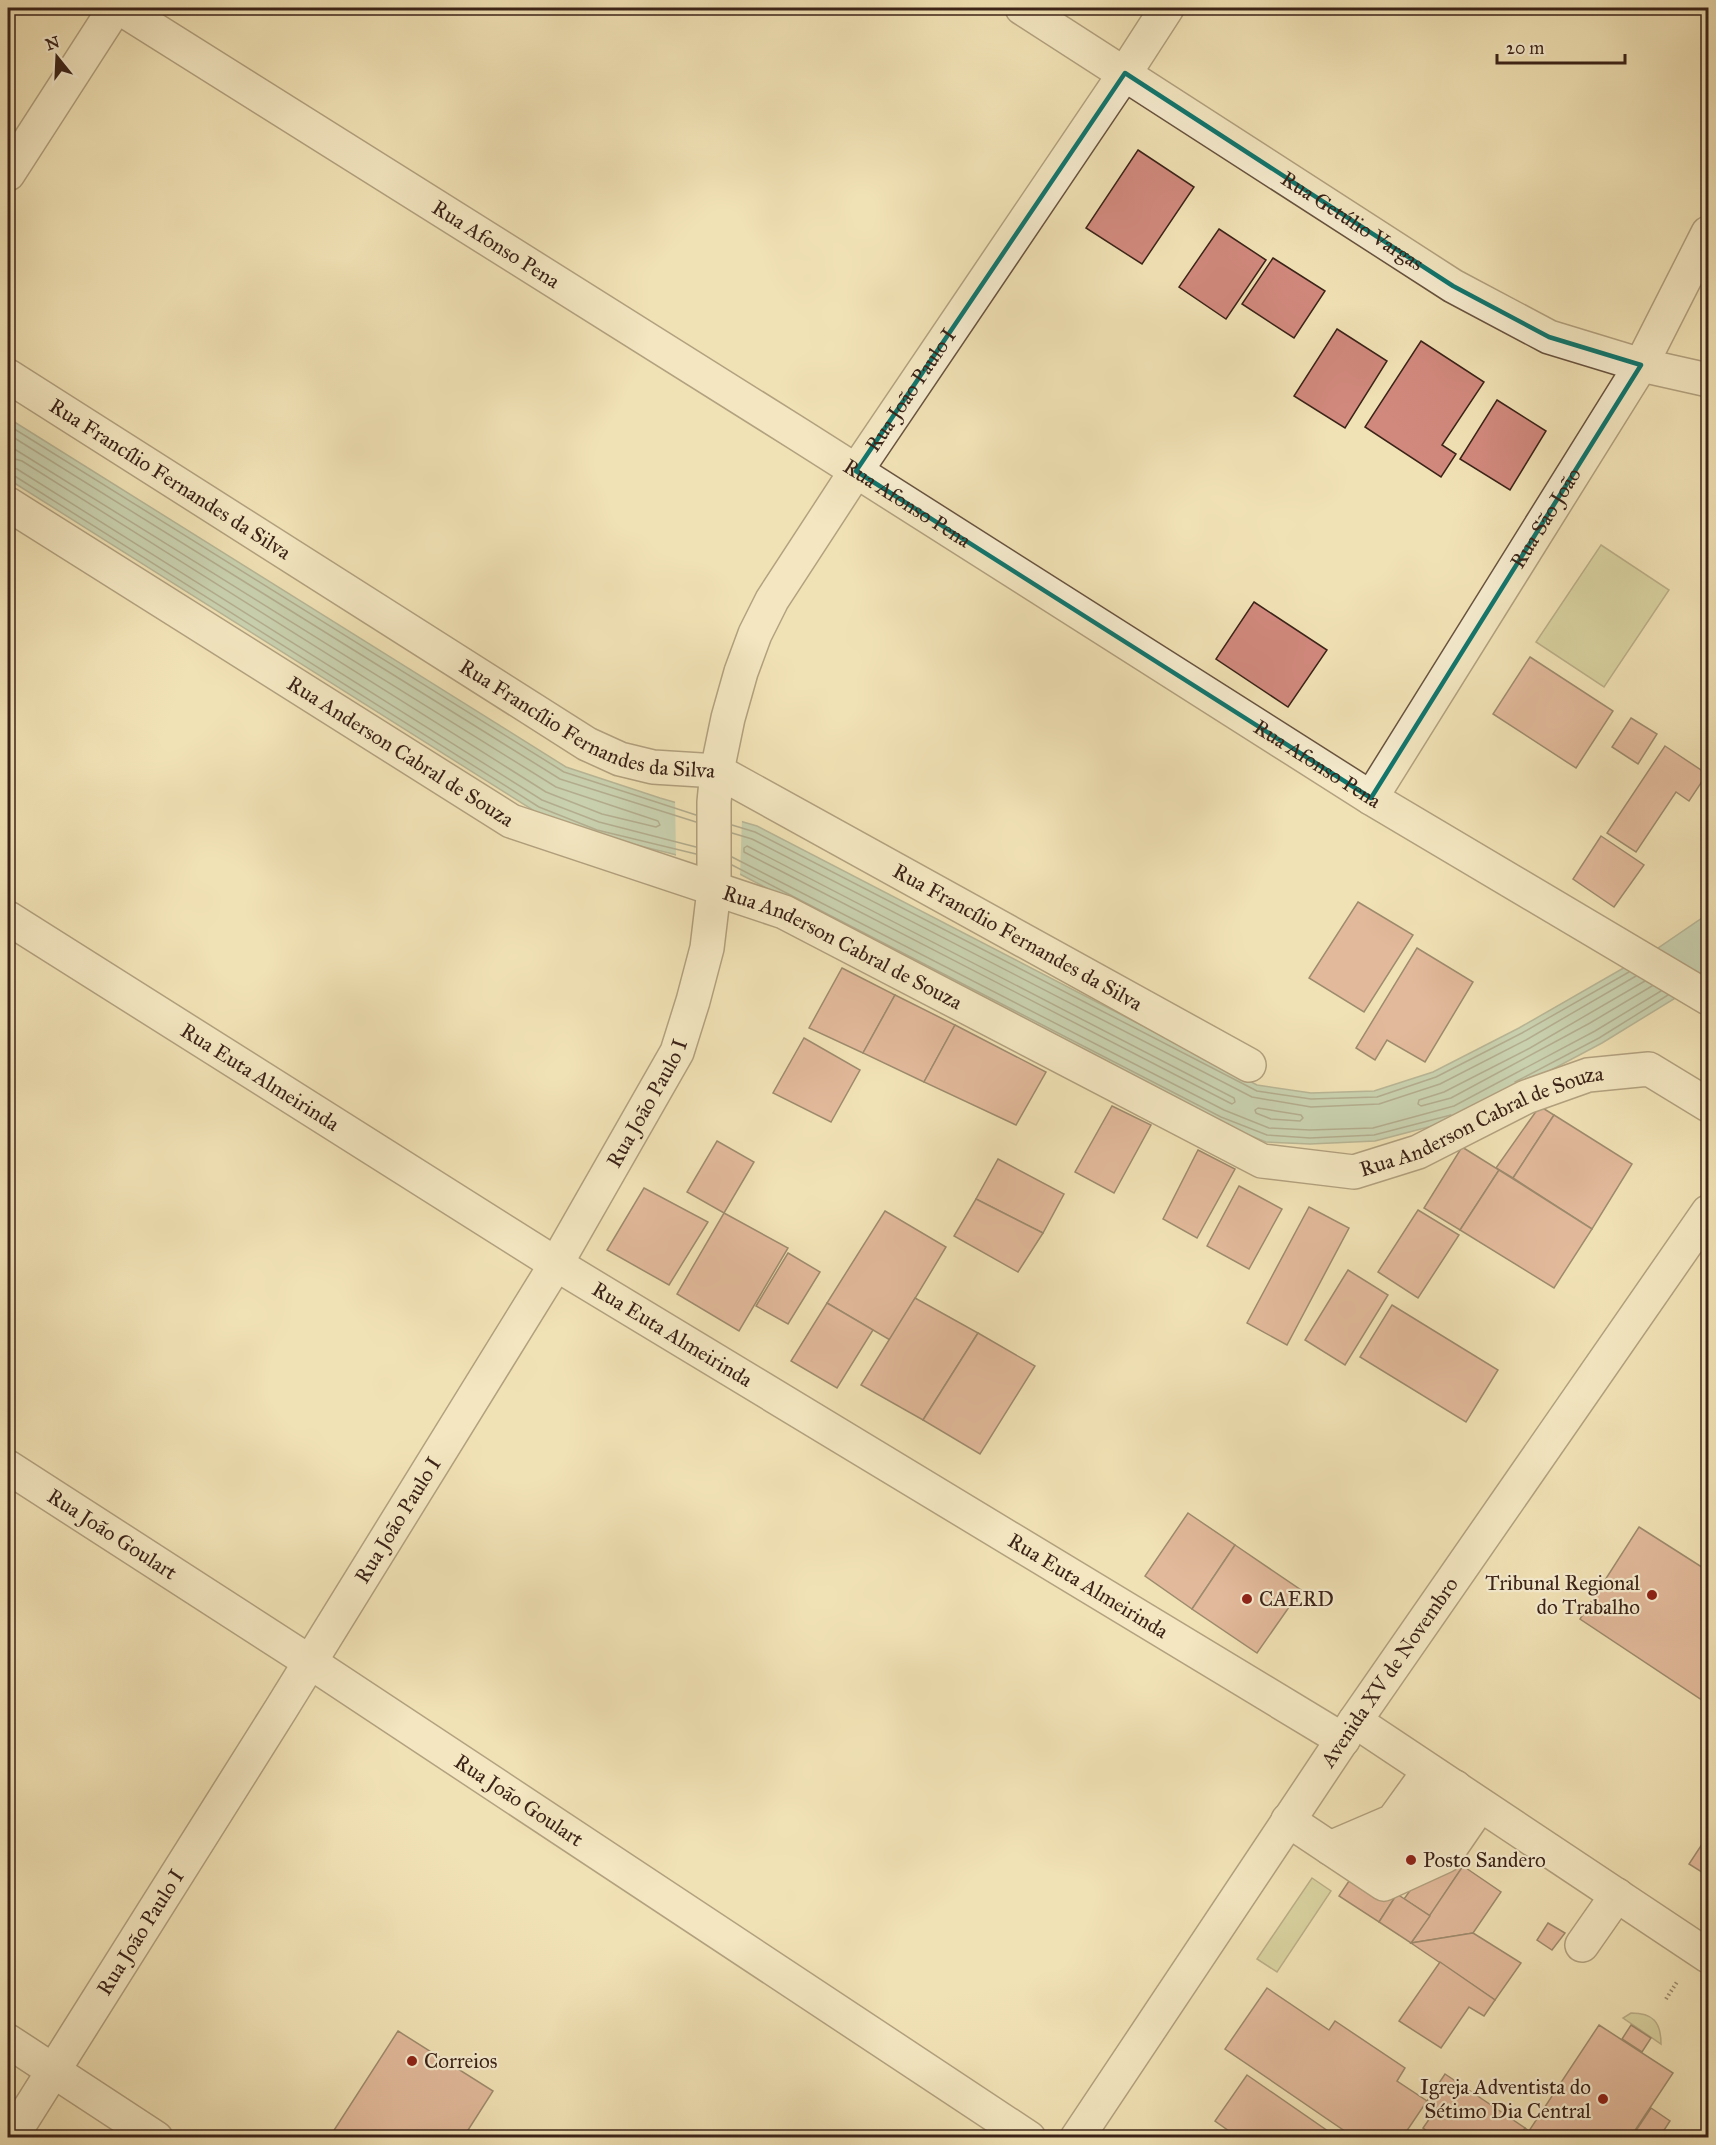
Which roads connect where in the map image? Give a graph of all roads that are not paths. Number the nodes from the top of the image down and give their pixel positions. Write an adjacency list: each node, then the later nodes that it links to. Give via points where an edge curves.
1 (115, 8): 6 (street)
2 (120, 8): 11 (street, Rua Afonso Pena)
3 (1022, 8): 5 (street, Rua Getúlio Vargas)
4 (1167, 8): 5 (street, Rua João Paulo I)
5 (1125, 73): 8 (street, Rua Getúlio Vargas, via 1453,286 1549,337); 11 (street, Rua João Paulo I)
6 (8, 174)
7 (1708, 233): 8 (street, Rua São João)
8 (1641, 365): 10 (street, Rua Getúlio Vargas); 14 (street, Rua São João)
9 (8, 376): 13 (street, Rua Francílio Fernandes da Silva, via 587,744 620,759)
10 (1708, 380)
11 (856, 471): 13 (street, Rua João Paulo I, via 772,600 755,634 738,681); 14 (street, Rua Afonso Pena)
12 (8, 504): 15 (street, Rua Anderson Cabral de Souza, via 511,821)
13 (716, 787): 15 (street, Rua João Paulo I); 18 (street, Rua Francílio Fernandes da Silva)
14 (1371, 798): 17 (street, Rua Afonso Pena)
15 (714, 882): 19 (street, Rua Anderson Cabral de Souza, via 784,912 1262,1161 1354,1172 1418,1152 1526,1097 1588,1075 1649,1069); 21 (street, Rua João Paulo I, via 707,948 676,1052)
16 (8, 918): 21 (street, Rua Euta Almeirinda)
17 (1703, 994)
18 (1249, 1065)
19 (1708, 1105)
20 (1708, 1212): 24 (street, Avenida XV de Novembro)
21 (556, 1264): 23 (street, Rua João Paulo I); 24 (street, Rua Euta Almeirinda)
22 (8, 1467): 23 (street, Rua João Goulart)
23 (310, 1662): 32 (street, Rua João Paulo I); 36 (street, Rua João Goulart)
24 (1349, 1730): 25 (street, Rua Euta Almeirinda); 26 (street, Avenida XV de Novembro)
25 (1455, 1787): 27 (street, via 1393,1821); 27 (street, via 1418,1839 1359,1866); 28 (street, Rua Euta Almeirinda)
26 (1288, 1820): 27 (street); 33 (street, Avenida XV de Novembro)
27 (1330, 1848)
28 (1617, 1895): 29 (street); 30 (street, Rua Euta Almeirinda)
29 (1582, 1945)
30 (1708, 1956)
31 (8, 2042): 32 (street)
32 (53, 2071): 34 (street, Rua João Paulo I); 35 (street)
33 (1088, 2133)
34 (11, 2138)
35 (156, 2138)
36 (1029, 2138)

